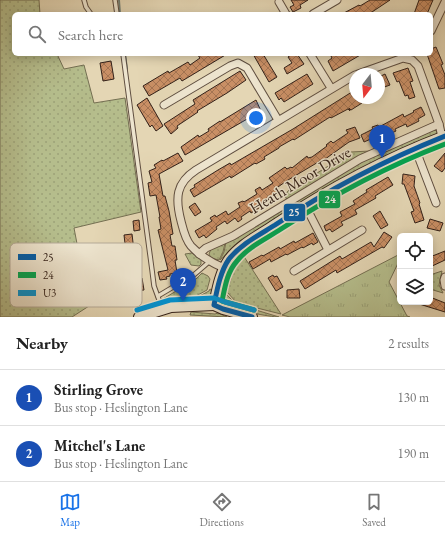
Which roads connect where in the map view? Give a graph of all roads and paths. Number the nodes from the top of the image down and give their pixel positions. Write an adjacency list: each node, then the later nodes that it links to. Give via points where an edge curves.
1 (84, 0): 6 (lane)
2 (115, 0): 7 (lane)
3 (337, 0): 9 (street)
4 (279, 2): 8 (street)
5 (445, 2): 10 (street)
6 (90, 12)
7 (117, 12)
8 (285, 12)
9 (316, 12)
10 (433, 27)
11 (123, 56): 32 (lane, via 154,286)
12 (311, 56): 16 (street)
13 (414, 57): 14 (street, via 397,59); 19 (street)
14 (374, 68)
15 (349, 79): 16 (street)
16 (331, 88): 18 (street)
17 (164, 105): 18 (street, via 230,66 242,64 247,68)
18 (278, 120): 26 (street, via 196,170 181,184 177,198 183,231 190,245)
19 (439, 124): 20 (street); 26 (street, Heath Moor Drive, via 360,159)
20 (444, 136): 21 (street)
21 (415, 148): 22 (street); 23 (street, via 379,164)
22 (436, 203)
23 (305, 205): 25 (street); 28 (street, via 242,246)
24 (362, 230): 25 (street)
25 (328, 250): 29 (street)
26 (199, 254): 27 (street)
27 (210, 261): 28 (street); 32 (lane, via 195,274)
28 (224, 268): 33 (street)
29 (294, 271)
30 (445, 277): 31 (street)
31 (445, 286)
32 (158, 296): 34 (lane)
33 (214, 305): 34 (street); 36 (street)
34 (162, 309): 35 (street)
35 (139, 317)
36 (252, 317)

